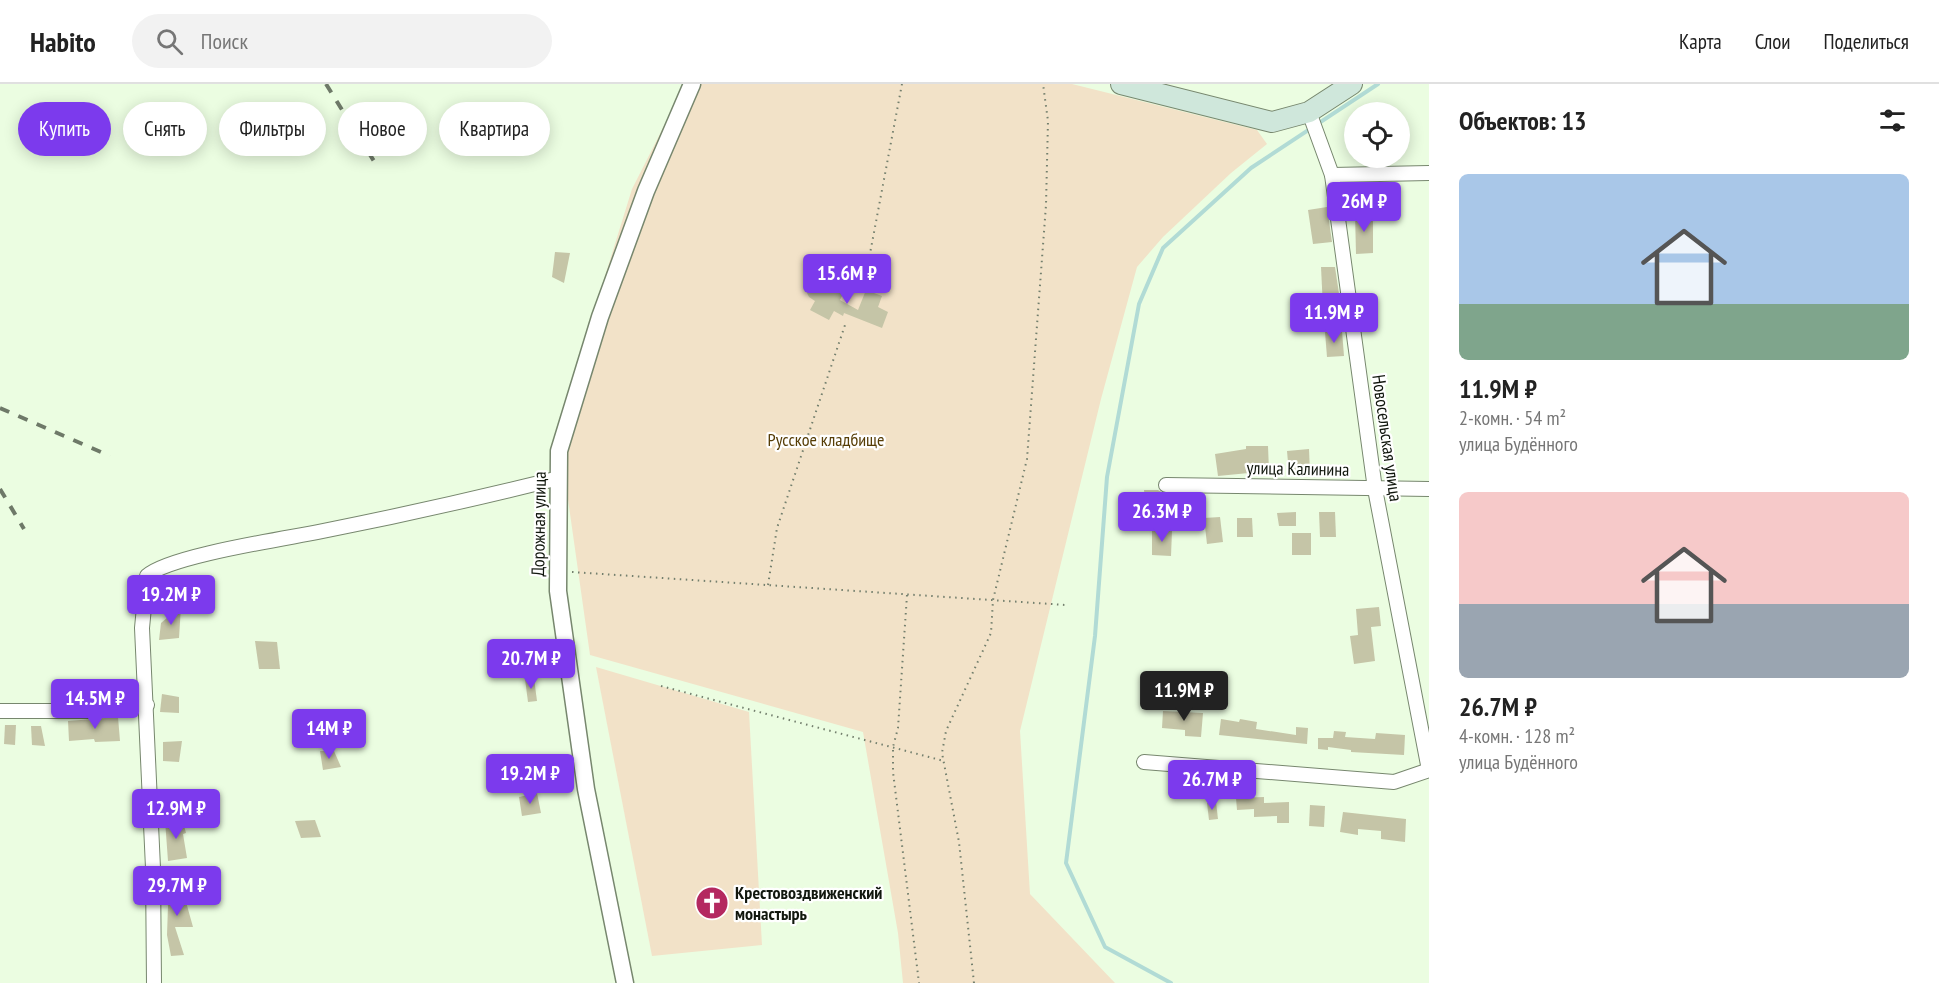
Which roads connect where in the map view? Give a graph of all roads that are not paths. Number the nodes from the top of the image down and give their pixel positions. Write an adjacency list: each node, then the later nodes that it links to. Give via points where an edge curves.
1 (692, 84): 7 (street, Дорожная улица, via 646,191 600,317 559,451)
2 (1121, 84): 4 (main road, via 1272,122)
3 (1352, 84): 4 (main road)
4 (1309, 112): 6 (street, Новосельская улица)
5 (1429, 173): 6 (street)
6 (1332, 175): 9 (street, Новосельская улица)
7 (559, 478): 11 (street, via 154,569 147,576 142,628); 16 (street, Дорожная улица, via 558,591 586,789)
8 (1166, 485): 9 (street, улица Калинина)
9 (1375, 489): 10 (street, улица Калинина); 14 (street, Новосельская улица)
10 (1429, 489)
11 (147, 705): 12 (street, via 89,711); 15 (street)
12 (0, 711)
13 (1144, 762): 14 (street, via 1394,782)
14 (1429, 770)
15 (154, 983)
16 (626, 983)

